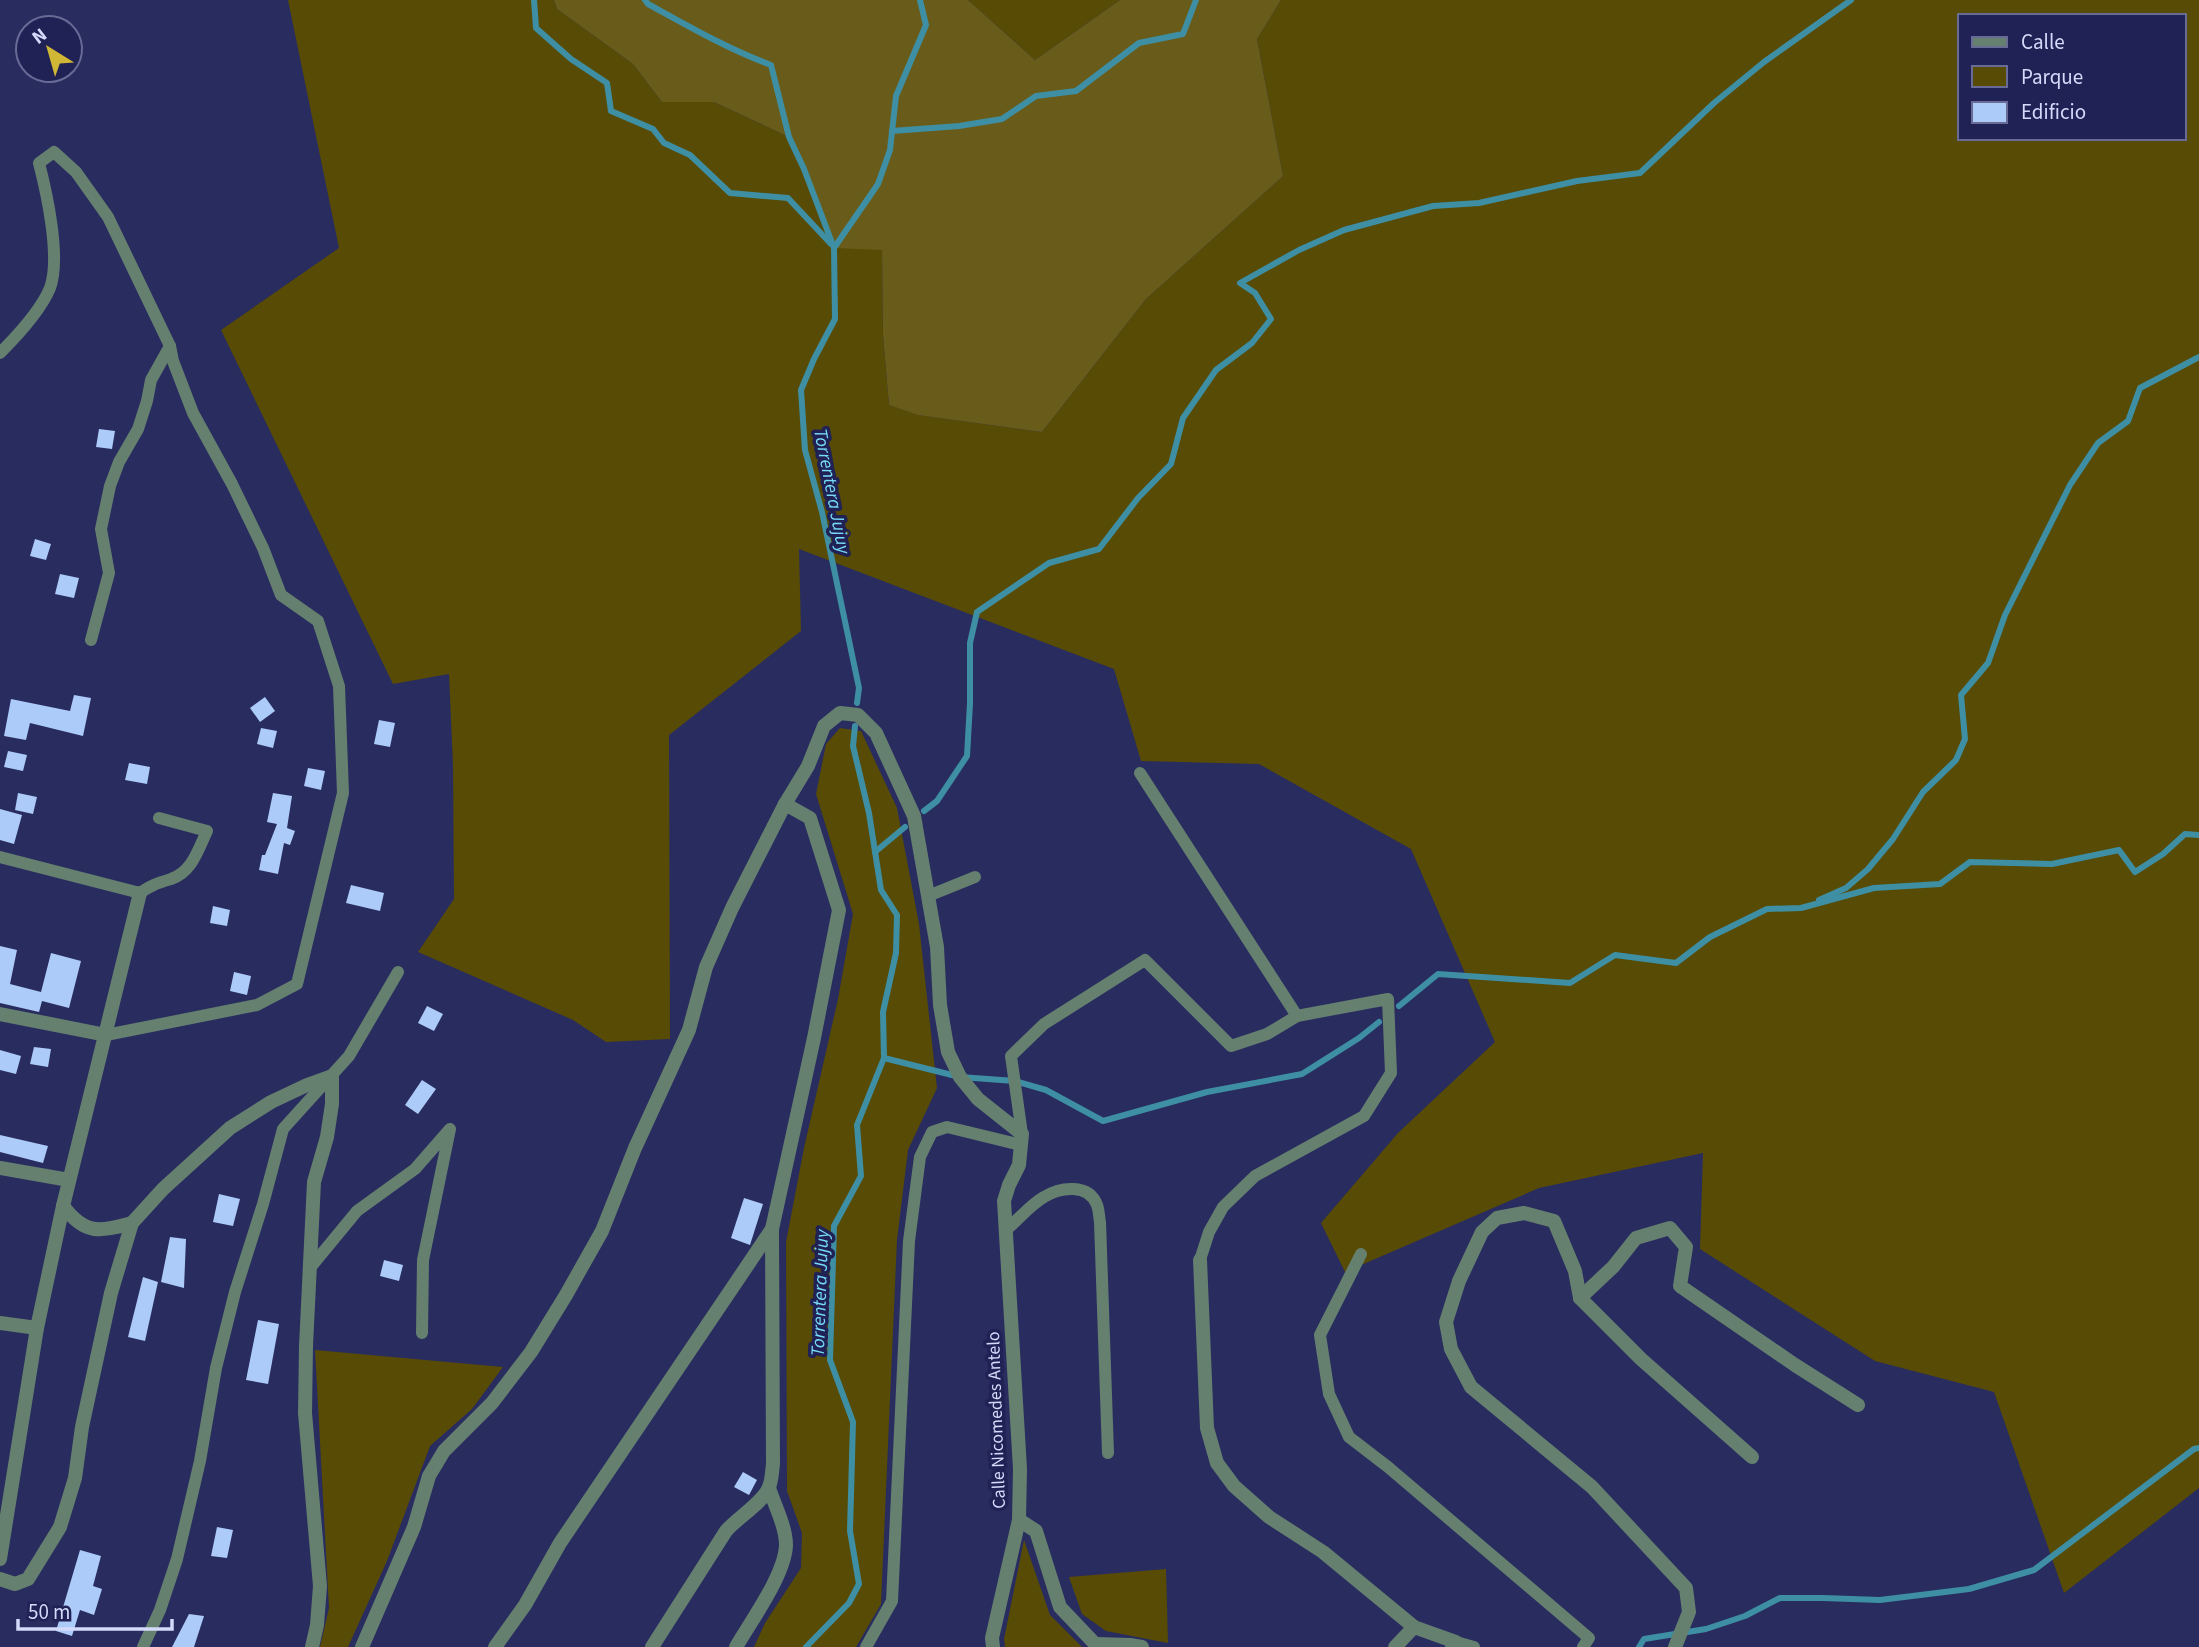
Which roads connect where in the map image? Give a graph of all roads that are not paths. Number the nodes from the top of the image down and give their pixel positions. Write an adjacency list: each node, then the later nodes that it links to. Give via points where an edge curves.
1 (170, 346): 2 (lane, via 108,217 76,172 54,152 39,163 54,253 50,287 23,330); 3 (lane, via 151,380 138,429 110,485 101,529 109,573); 14 (lane, via 193,414 232,484 281,595 318,621 339,686 343,793 297,984 257,1005)
2 (0, 353)
3 (91, 640)
4 (1140, 773): 13 (lane)
5 (785, 804): 10 (street, via 808,766 824,726 840,713 858,715 876,733 914,816); 21 (street, via 810,818 839,910); 43 (street, via 706,967 689,1030 602,1231 531,1352 492,1404 444,1451 429,1476 414,1527)
6 (159, 818): 9 (lane, via 207,831 189,868)
7 (0, 857): 9 (lane)
8 (975, 877): 10 (lane)
9 (140, 893): 14 (street)
10 (928, 895): 16 (street, via 948,1052 978,1099)
11 (398, 972): 15 (lane, via 349,1056)
12 (0, 1014): 14 (street)
13 (1297, 1016): 16 (lane, via 1267,1034 1231,1046 1145,960 1044,1024 1011,1056); 24 (lane, via 1388,999 1391,1073 1364,1116 1255,1176 1223,1207)
14 (106, 1035): 18 (street)
15 (332, 1076): 20 (street, via 271,1102 230,1128); 25 (street, via 327,1137 314,1182); 41 (lane, via 283,1129 222,1343 177,1559)
16 (1022, 1140): 22 (street, Calle Nicomedes Antelo, via 1019,1165 1004,1201); 47 (lane, via 947,1127 932,1132 920,1157 909,1241 892,1601)
17 (0, 1168): 18 (street)
18 (69, 1180): 19 (street)
19 (63, 1206): 20 (street, via 74,1221 88,1228); 28 (street)
20 (132, 1223): 36 (street, via 111,1293 75,1478 60,1527 28,1579 15,1584)
21 (772, 1229): 33 (street, via 773,1464); 44 (street)
22 (1006, 1230): 31 (lane, via 1043,1197 1063,1189 1079,1189 1097,1204); 34 (street, Calle Nicomedes Antelo)
23 (1361, 1254): 51 (lane, via 1320,1335 1329,1394 1349,1437 1589,1637)
24 (1199, 1260): 37 (street, via 1207,1428 1217,1463 1234,1486 1269,1517 1323,1552)
25 (310, 1268): 29 (lane, via 356,1211 415,1169 450,1129 423,1260); 42 (street, via 305,1413 320,1586)
26 (1580, 1298): 30 (street, via 1636,1238 1670,1228 1686,1247 1680,1286); 32 (street); 52 (street, via 1575,1271 1555,1221 1524,1213 1497,1218 1482,1232 1460,1282 1446,1322 1451,1349 1471,1387 1592,1487 1686,1588 1689,1612)
27 (0, 1323): 28 (street)
28 (37, 1328): 35 (street)
29 (422, 1333)
30 (1858, 1405)
31 (1108, 1453)
32 (1752, 1457)
33 (769, 1488): 45 (street, via 726,1531); 46 (street, via 786,1545 780,1572)
34 (1019, 1520): 38 (street, Calle Nicomedes Antelo); 40 (street, via 1036,1531 1060,1607)
35 (0, 1559)
36 (0, 1579)
37 (1414, 1628): 39 (street); 49 (street)
38 (990, 1644)
39 (1454, 1644): 50 (lane)
40 (1097, 1646): 48 (street)
41 (143, 1647)
42 (312, 1647)
43 (362, 1647)
44 (495, 1647)
45 (652, 1647)
46 (736, 1647)
47 (866, 1647)
48 (1142, 1647)
49 (1395, 1647)
50 (1474, 1647)
51 (1583, 1647)
52 (1675, 1647)

